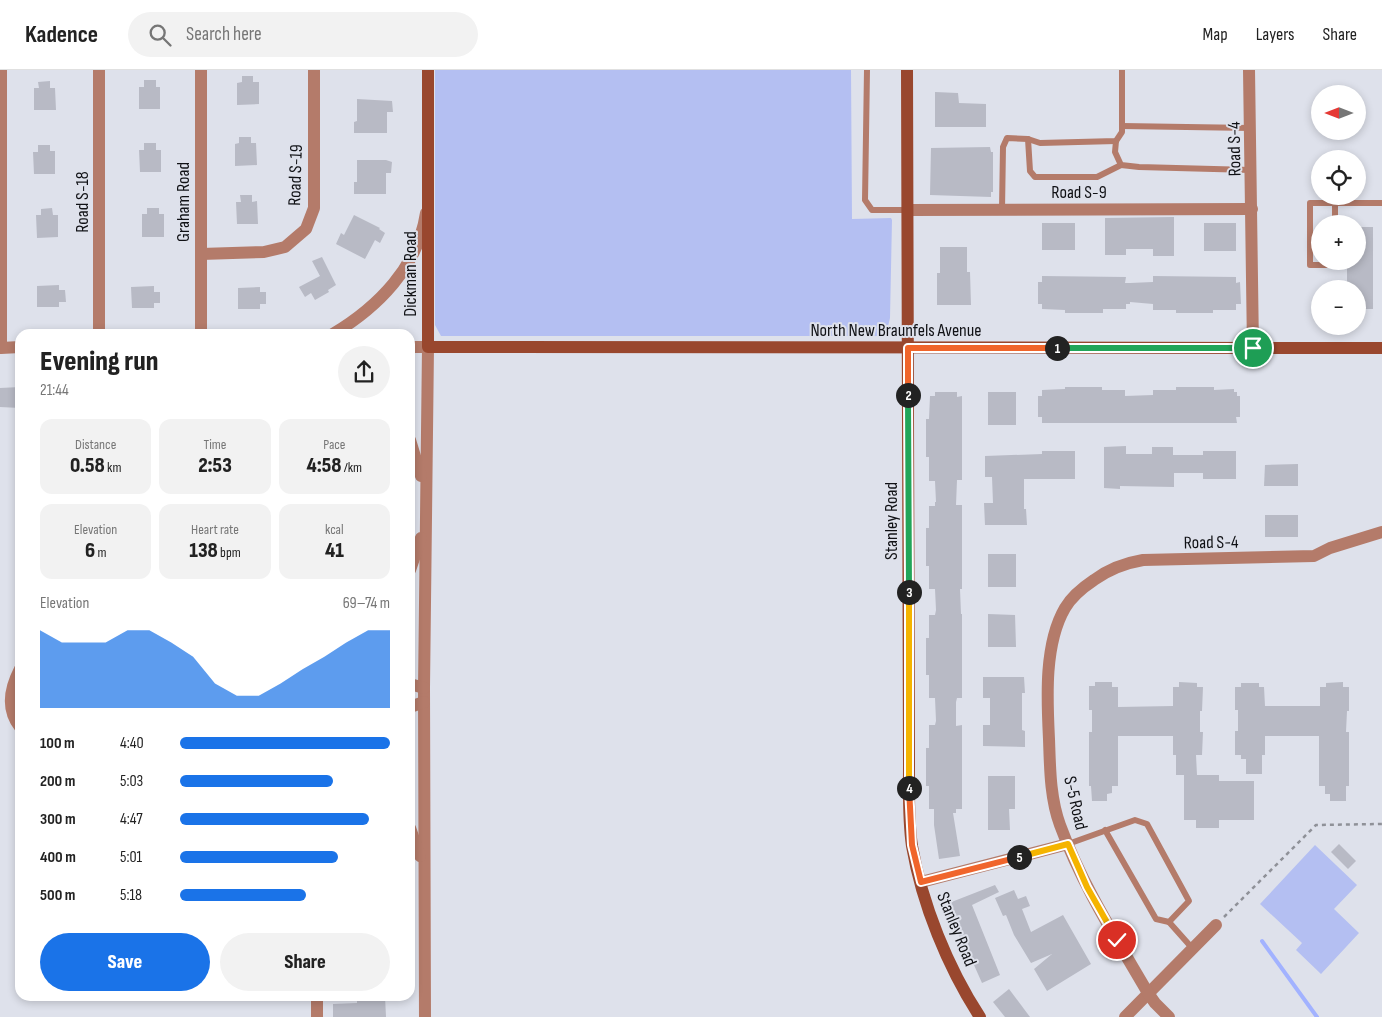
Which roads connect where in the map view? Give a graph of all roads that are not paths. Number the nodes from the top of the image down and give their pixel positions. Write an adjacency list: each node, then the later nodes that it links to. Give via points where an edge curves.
1 (1, 70): 30 (street)
2 (99, 70): 25 (street, Road S-18)
3 (201, 70): 23 (street, Graham Road)
4 (314, 70): 23 (street, Road S-19, via 314,208 306,229 285,246 264,252)
5 (428, 70): 16 (street, Dickman Road)
6 (867, 70): 21 (lane, via 865,200 872,210)
7 (906, 70): 21 (street, Stanley Road)
8 (1122, 70): 10 (lane)
9 (1249, 70): 11 (street, Road S-4)
10 (1122, 126): 11 (lane); 13 (lane)
11 (1250, 128): 15 (street, Road S-4)
12 (1028, 139): 13 (lane, via 1040,143); 14 (lane, via 1030,171 1035,177 1097,177); 22 (lane, via 1007,138 1003,147)
13 (1116, 141): 14 (lane, via 1115,152)
14 (1121, 165): 15 (lane)
15 (1251, 170): 20 (street, Road S-4)
16 (428, 201): 27 (street, Dickman Road, via 415,249 398,278 371,308); 29 (street, Dickman Road)
17 (1311, 203): 24 (lane)
18 (1366, 204): 19 (lane)
19 (1382, 204)
20 (1252, 209): 22 (street, Road S-9); 33 (street, Road S-4)
21 (907, 210): 22 (street, Road S-9); 32 (street, Stanley Road)
22 (1002, 210)
23 (201, 254): 26 (street, Graham Road)
24 (1311, 265)
25 (99, 329)
26 (201, 329)
27 (340, 329)
28 (415, 347): 29 (street, North New Braunfels Avenue)
29 (428, 347): 32 (street, North New Braunfels Avenue); 36 (street)
30 (0, 348): 31 (street)
31 (15, 348)
32 (908, 348): 33 (street, North New Braunfels Avenue); 51 (street, Stanley Road, via 909,802 912,845)
33 (1253, 348): 34 (street, North New Braunfels Avenue)
34 (1382, 348)
35 (415, 454): 36 (street)
36 (426, 494): 37 (street)
37 (426, 521): 39 (street); 43 (street)
38 (1382, 532): 40 (street, Road S-4, via 1314,556 1131,562 1105,572 1086,585 1075,594)
39 (415, 557)
40 (1059, 619): 49 (street, S-5 Road, via 1049,666 1048,724 1054,799)
41 (15, 678): 46 (street, via 9,701)
42 (415, 685): 43 (street)
43 (424, 688): 44 (street)
44 (424, 702): 45 (street); 50 (street)
45 (415, 705)
46 (15, 721)
47 (1105, 830): 49 (lane); 52 (lane, via 1156,919); 52 (lane, via 1135,820 1147,824 1189,901)
48 (415, 840): 50 (street)
49 (1068, 844): 51 (street, S-5 Road); 55 (street, via 1087,887)
50 (424, 870): 58 (street)
51 (921, 882): 59 (street, Stanley Road, via 953,969)
52 (1169, 922): 54 (lane)
53 (1216, 925): 54 (street)
54 (1193, 949): 55 (street)
55 (1148, 993): 60 (street); 61 (street)
56 (316, 1001): 57 (street)
57 (317, 1017)
58 (425, 1017)
59 (980, 1017)
60 (1125, 1017)
61 (1168, 1017)

